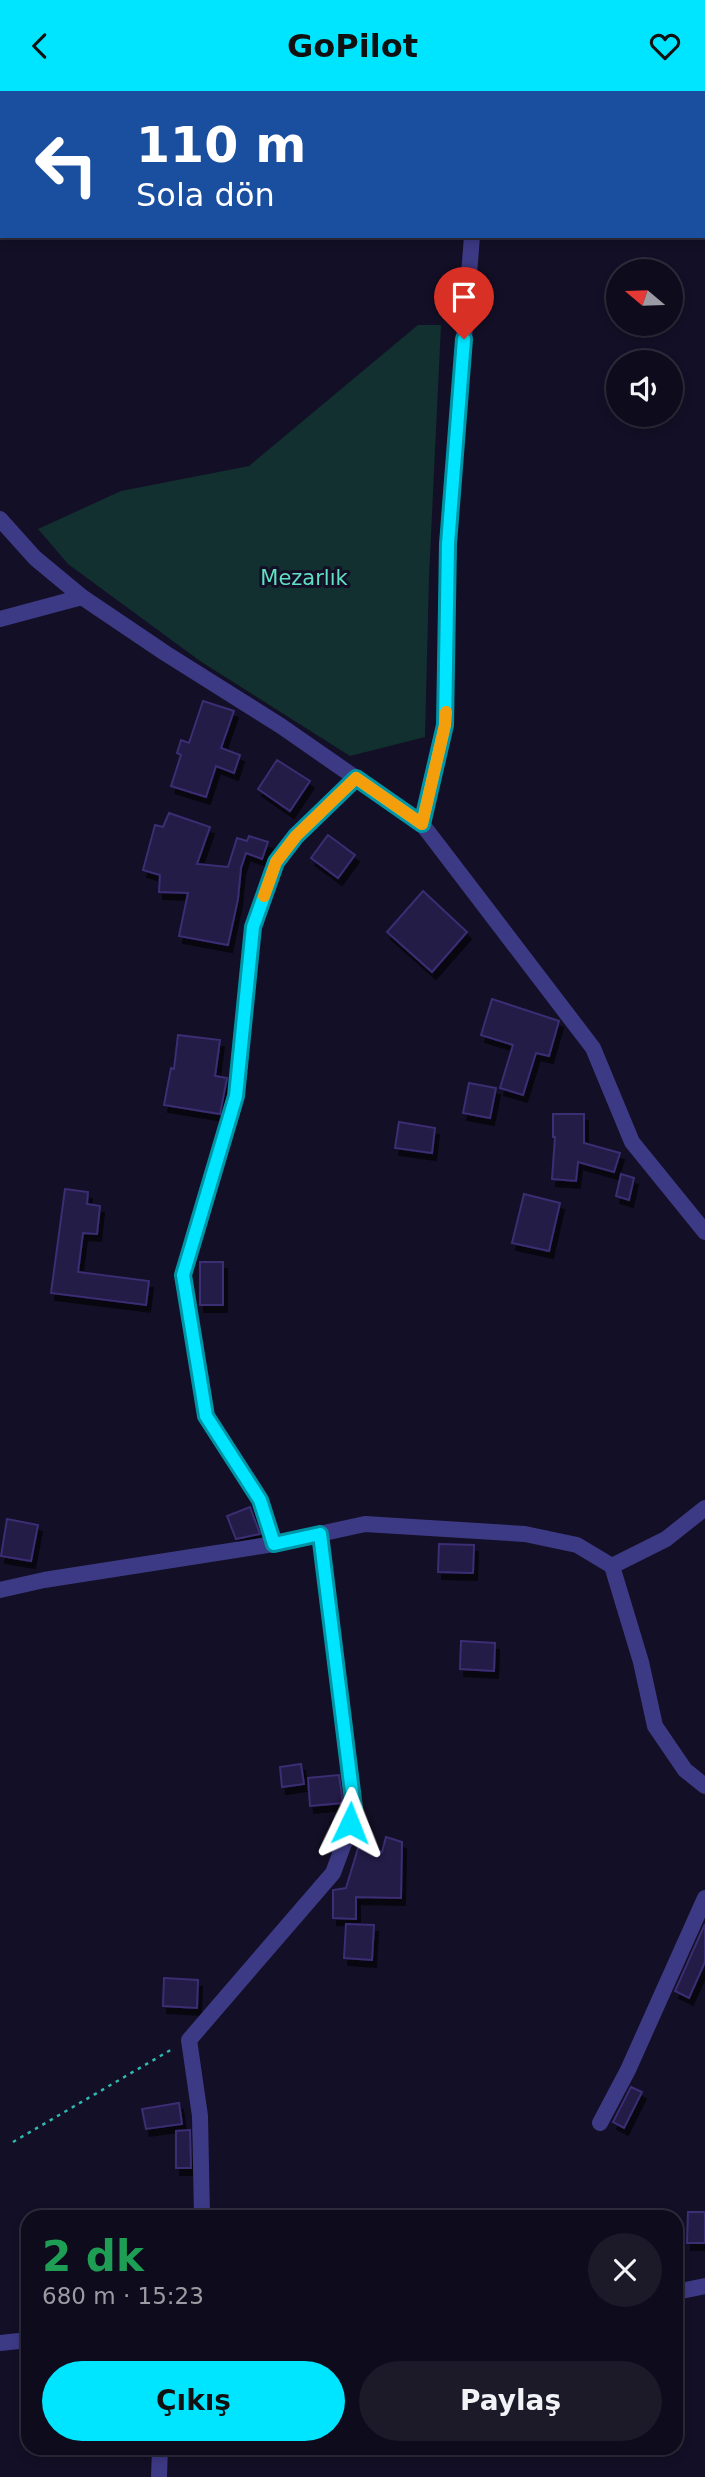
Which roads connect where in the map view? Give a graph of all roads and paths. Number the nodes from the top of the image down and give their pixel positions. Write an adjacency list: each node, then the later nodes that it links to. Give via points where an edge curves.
1 (472, 238): 6 (street, via 448,544 445,725)
2 (0, 519): 3 (street, via 35,558)
3 (82, 597): 4 (street); 5 (street)
4 (0, 619)
5 (356, 778): 6 (street); 10 (street, via 276,862 253,927 236,1096 183,1275 206,1416 260,1500)
6 (422, 824): 7 (street, via 593,1048 632,1142)
7 (705, 1232)
8 (705, 1508): 11 (street, via 666,1539)
9 (320, 1534): 10 (street); 11 (street, via 365,1524 525,1534 577,1545); 15 (street, via 354,1808 349,1828 333,1873)
10 (274, 1544): 12 (street)
11 (612, 1566): 13 (street, via 655,1726 685,1770)
12 (0, 1590)
13 (705, 1786)
14 (705, 1898): 16 (street)
15 (189, 2039): 17 (path); 18 (street, via 201,2116)
16 (600, 2123)
17 (13, 2142)
18 (202, 2210)
19 (705, 2286): 20 (street)
20 (683, 2291)
21 (21, 2341): 22 (street)
22 (0, 2343)
23 (160, 2455): 24 (street)
24 (159, 2477)

